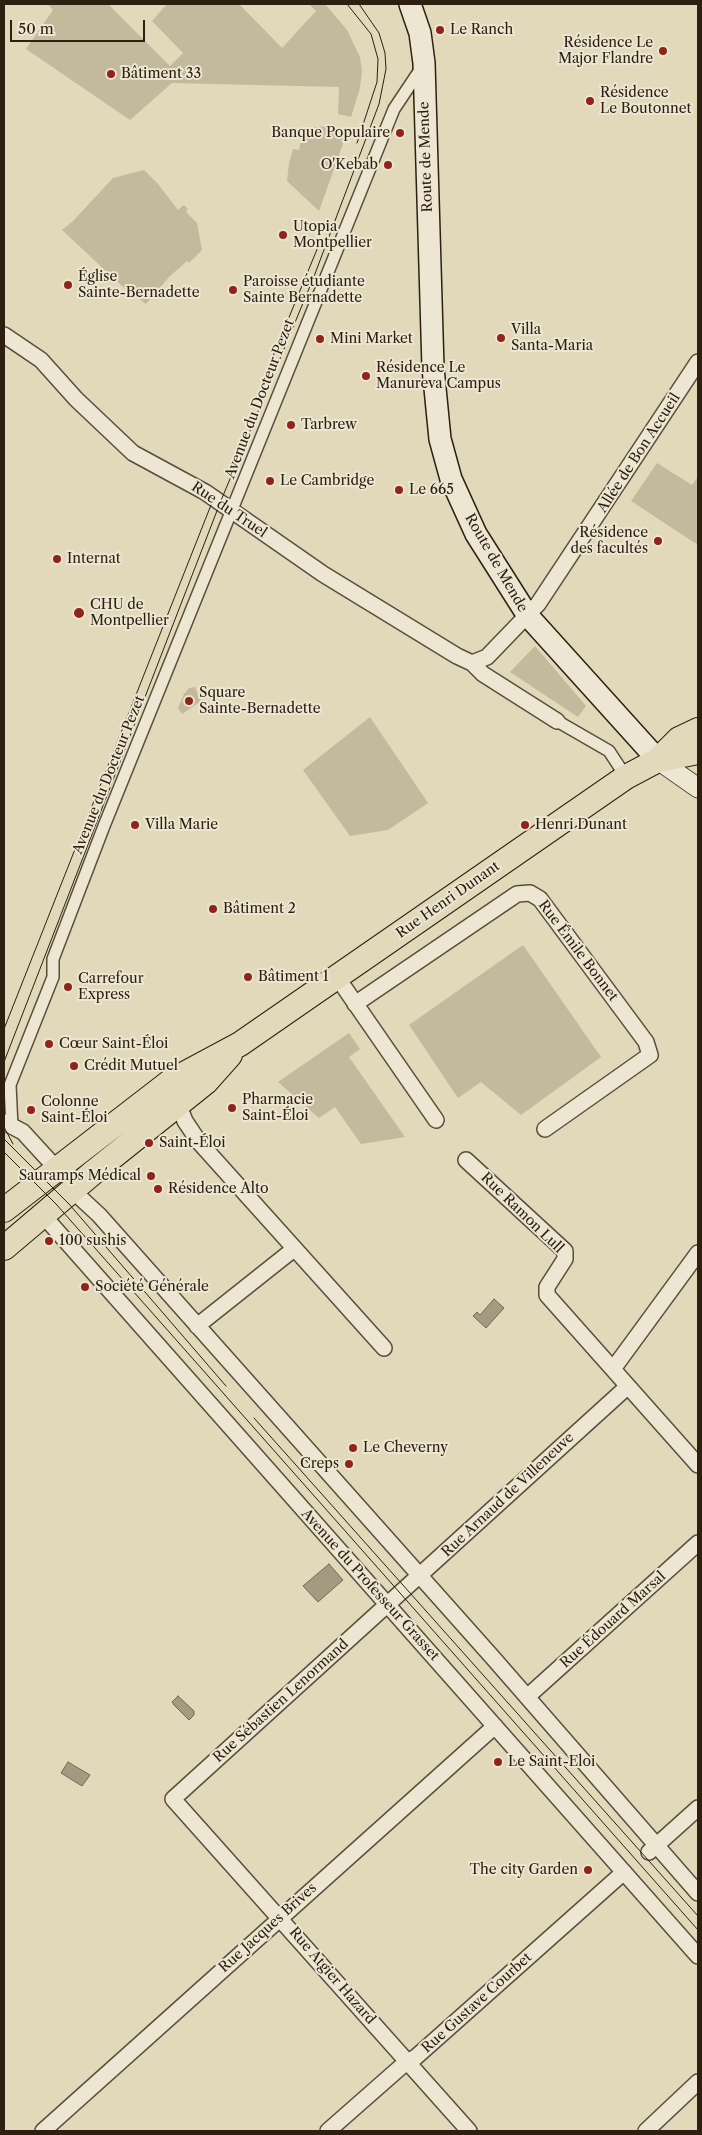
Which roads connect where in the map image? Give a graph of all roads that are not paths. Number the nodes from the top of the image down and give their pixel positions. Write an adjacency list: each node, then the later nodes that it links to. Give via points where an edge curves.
1 (410, 4): 2 (main road, Route de Mende, via 420,33)
2 (424, 63): 5 (street, Avenue du Docteur Pezet, via 394,109); 6 (main road, Route de Mende, via 433,368 440,439 451,478 476,534)
3 (4, 335): 5 (street, Rue du Truel, via 41,360 76,399 133,453 205,492)
4 (698, 362): 6 (street, Allée de Bon Accueil, via 588,531)
5 (231, 512): 7 (street, Rue du Truel, via 365,600); 19 (street, Avenue du Docteur Pezet, via 53,959 54,977 10,1085)
6 (528, 616): 7 (street, via 487,657); 11 (main road, Route de Mende)
7 (472, 663): 8 (street, Rue du Truel, via 483,674)
8 (558, 721): 12 (street, Rue du Truel, via 609,751)
9 (698, 730): 11 (main road, via 680,740)
10 (698, 752): 11 (main road)
11 (658, 760): 12 (main road, Rue Henri Dunant); 13 (street, Route de Mende)
12 (626, 777): 14 (main road, Rue Henri Dunant)
13 (698, 788)
14 (337, 977): 15 (street); 16 (main road, Rue Henri Dunant)
15 (355, 1004): 18 (street); 20 (street, Rue Émile Bonnet, via 517,894 530,893 540,899 646,1042 650,1055)
16 (240, 1044): 17 (main road, Rue Henri Dunant, via 206,1082); 22 (main road, Rue Henri Dunant, via 171,1081)
17 (178, 1103): 23 (main road, Rue Henri Dunant); 27 (street, via 199,1142)
18 (436, 1120)
19 (8, 1124): 22 (street, via 30,1139)
20 (545, 1128)
21 (466, 1160): 31 (street, Rue Ramon Lull, via 565,1251 565,1259 547,1287 547,1295)
22 (56, 1168): 23 (main road); 24 (main road, Rue Henri Dunant); 25 (main road, via 43,1192)
23 (72, 1190): 25 (main road, Rue Henri Dunant); 29 (street, via 99,1215)
24 (4, 1210)
25 (42, 1214): 26 (main road, Rue Henri Dunant); 36 (street, Avenue du Professeur Grasset)
26 (4, 1248)
27 (294, 1249): 29 (street); 30 (street)
28 (698, 1253): 31 (street)
29 (197, 1326): 35 (street)
30 (384, 1348)
31 (613, 1370): 32 (street, Rue Ramon Lull)
32 (627, 1386): 33 (street, Rue Ramon Lull); 35 (street, Rue Arnaud de Villeneuve)
33 (698, 1464)
34 (698, 1543): 37 (street, Rue Édouard Marsal)
35 (420, 1575): 36 (street, Rue Arnaud de Villeneuve); 37 (street)
36 (389, 1604): 38 (street, Avenue du Professeur Grasset); 39 (street, Rue Sébastien Lenormand)
37 (527, 1697): 41 (street)
38 (494, 1726): 42 (street, Avenue du Professeur Grasset); 44 (street, Rue Jacques Brives)
39 (173, 1799): 44 (street, Rue Atgier Hazard)
40 (698, 1808): 41 (street)
41 (652, 1849): 43 (street)
42 (624, 1872): 45 (street, Avenue du Professeur Grasset); 46 (street, Rue Gustave Courbet)
43 (698, 1893)
44 (280, 1917): 46 (street, Rue Atgier Hazard); 48 (street, Rue Jacques Brives)
45 (698, 1956)
46 (408, 2062): 49 (street, Rue Gustave Courbet); 50 (street, Rue Atgier Hazard)
47 (698, 2082): 51 (street)
48 (43, 2131)
49 (328, 2131)
50 (469, 2131)
51 (646, 2131)

